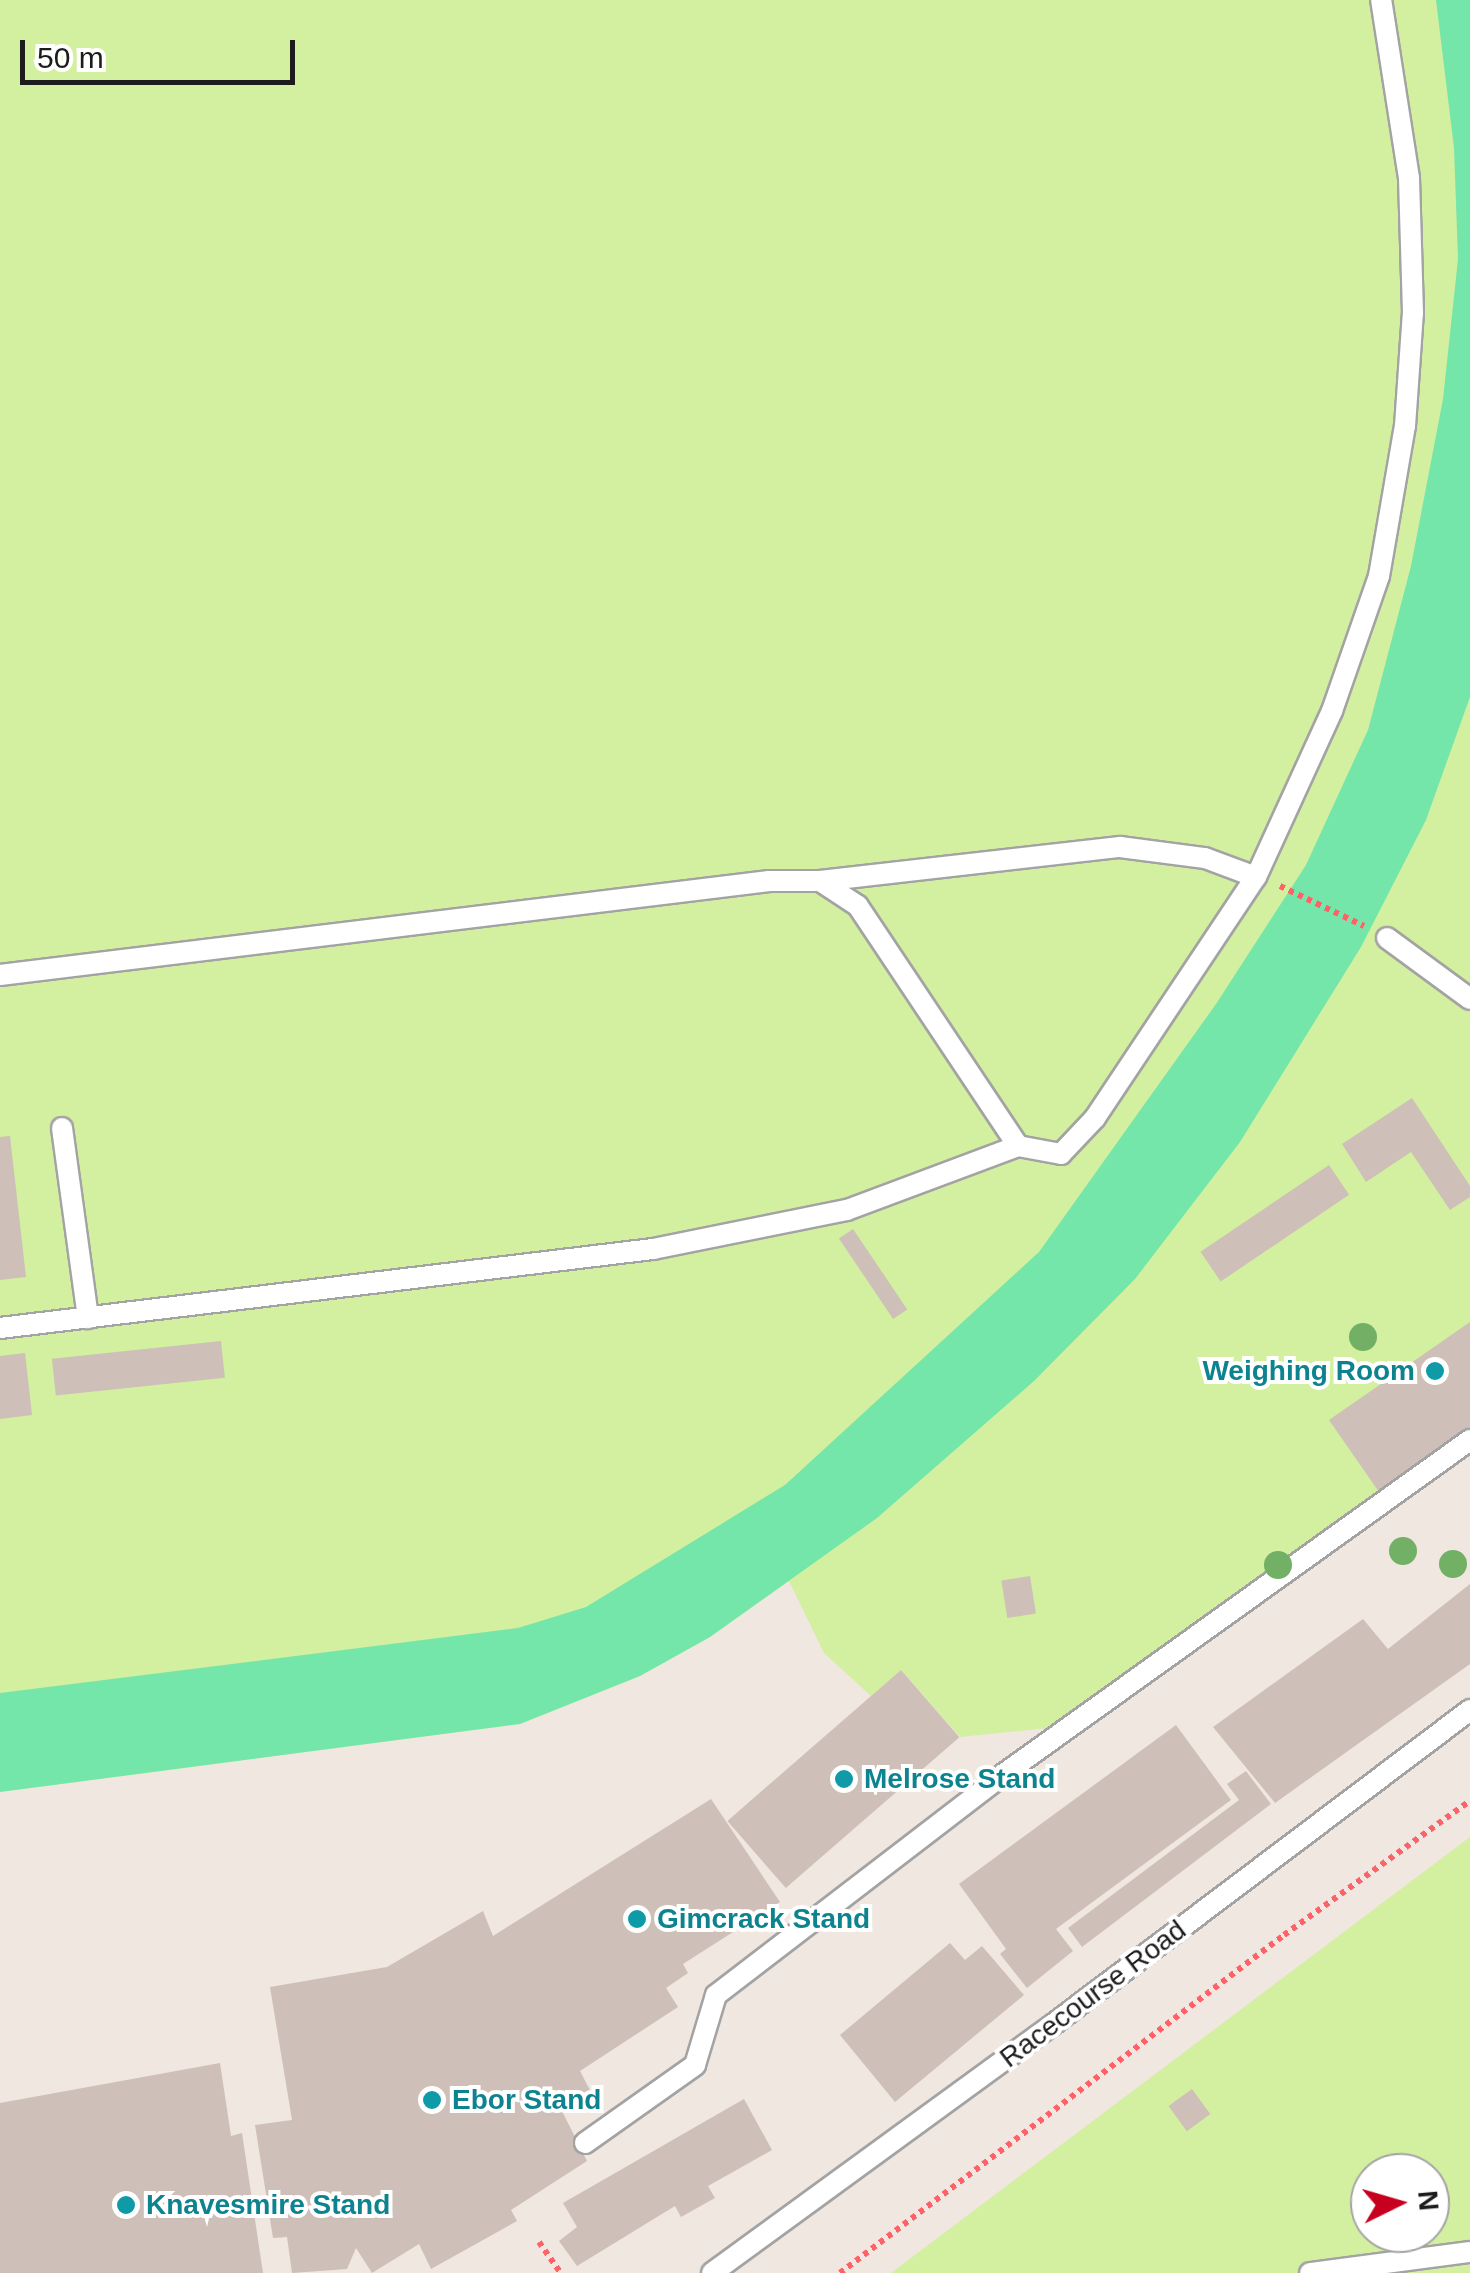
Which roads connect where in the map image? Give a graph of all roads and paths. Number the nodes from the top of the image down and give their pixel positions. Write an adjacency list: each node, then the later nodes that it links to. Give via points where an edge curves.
1 (1382, 0): 2 (lane, via 1409,178 1413,314 1405,426 1379,576 1332,710)
2 (1256, 877): 3 (lane, via 1205,858 1120,847); 4 (path); 8 (lane, via 1095,1118 1061,1154)
3 (820, 881): 5 (lane); 8 (lane, via 858,906)
4 (1386, 938): 6 (lane)
5 (0, 975)
6 (1470, 999)
7 (62, 1128): 9 (lane)
8 (1018, 1146): 9 (lane, via 847,1210 653,1249)
9 (88, 1318): 10 (lane)
10 (0, 1328)
11 (1470, 1440): 14 (lane, via 1001,1776 716,1995 695,2065)
12 (1470, 1710): 18 (lane, Racecourse Road)
13 (1470, 1800): 19 (path)
14 (585, 2143)
15 (539, 2242): 17 (path)
16 (1470, 2252): 20 (lane)
17 (561, 2273)
18 (712, 2273)
19 (840, 2273)
20 (1310, 2273)

